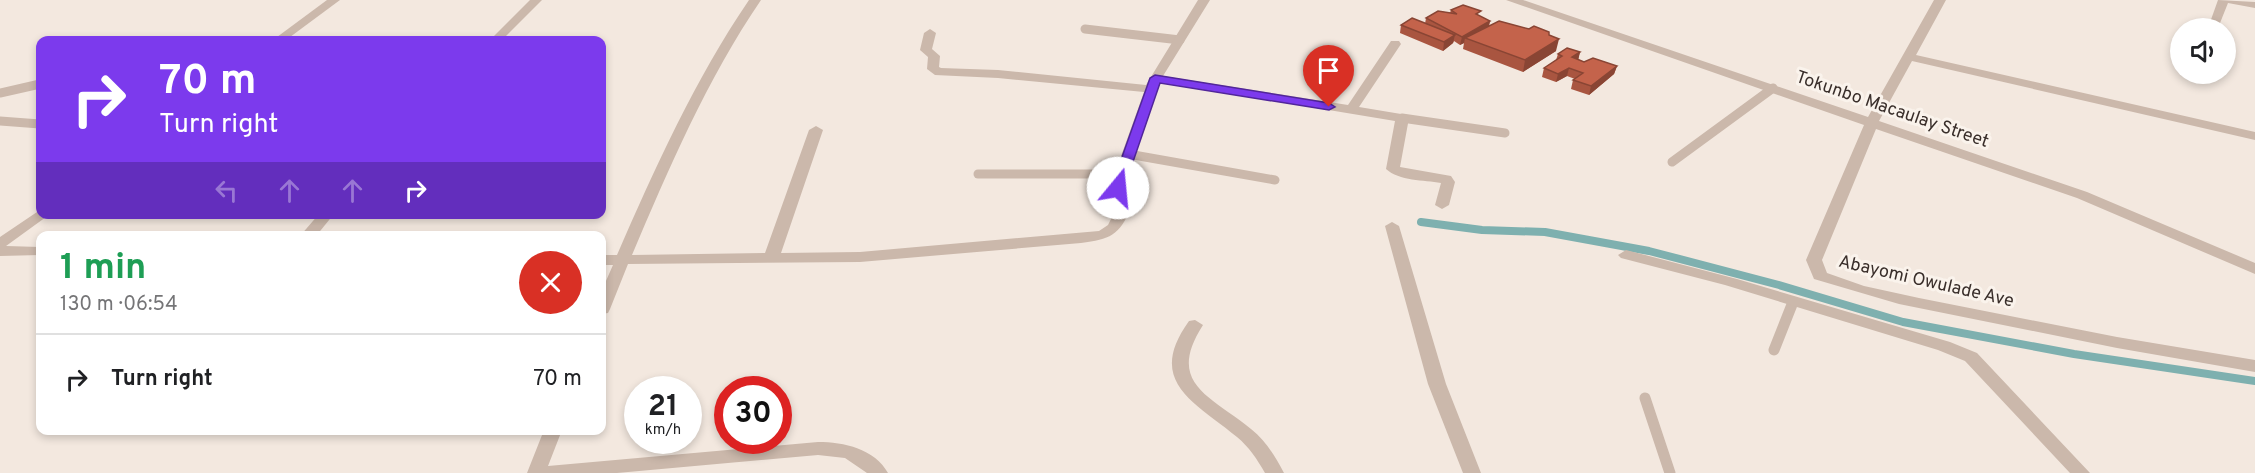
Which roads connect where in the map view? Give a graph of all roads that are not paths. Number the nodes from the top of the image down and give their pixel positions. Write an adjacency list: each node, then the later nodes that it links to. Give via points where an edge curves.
1 (334, 0): 13 (street)
2 (536, 0): 14 (street)
3 (755, 0): 46 (street, via 728,38)
4 (1204, 0): 15 (street)
5 (1512, 0): 20 (street, Tokunbo Macaulay Street)
6 (1940, 0): 17 (street, Abayomi Owulade Ave)
7 (2224, 0): 10 (street)
8 (2230, 0): 9 (street)
9 (2255, 5)
10 (2217, 18)
11 (1085, 29): 15 (lane)
12 (930, 33): 18 (street, via 926,50 934,56 933,69 939,72)
13 (284, 36)
14 (500, 36)
15 (1180, 40): 18 (street)
16 (1395, 44): 22 (street)
17 (1910, 57): 25 (street, Abayomi Owulade Ave); 29 (street)
18 (1153, 84): 22 (street); 30 (street)
19 (36, 85): 21 (lane)
20 (1773, 88): 25 (street, Tokunbo Macaulay Street); 31 (lane)
21 (0, 93)
22 (1351, 110): 23 (street)
23 (1402, 118): 28 (lane); 35 (street, via 1393,169 1446,179)
24 (0, 121): 26 (lane)
25 (1872, 122): 47 (street, Tokunbo Macaulay Street, via 2082,195); 52 (street, Abayomi Owulade Ave, via 1814,260 1820,276 1904,300 2144,349)
26 (36, 124)
27 (816, 130): 44 (street)
28 (1506, 134)
29 (2255, 136)
30 (1128, 154): 33 (street); 34 (lane)
31 (1672, 162)
32 (978, 174): 33 (lane)
33 (1122, 174): 44 (street, via 1113,198 1124,208 1117,227 1102,236 860,257)
34 (1275, 180)
35 (1442, 205)
36 (36, 218): 40 (street)
37 (322, 219): 39 (street)
38 (1392, 226): 59 (street, via 1437,384)
39 (312, 231)
40 (0, 244)
41 (0, 251): 42 (street)
42 (36, 251)
43 (1626, 255): 49 (street)
44 (772, 256): 46 (street)
45 (606, 260): 46 (street)
46 (621, 260): 48 (street)
47 (2255, 268)
48 (606, 299)
49 (1793, 302): 51 (lane); 61 (street, via 1971,357)
50 (1195, 325): 58 (street, via 1181,347 1179,363 1184,381 1202,402 1255,442)
51 (1774, 350)
52 (2255, 366)
53 (1645, 398): 60 (lane)
54 (551, 435): 55 (street)
55 (536, 473)
56 (546, 473): 57 (street, via 832,448 865,457)
57 (879, 473)
58 (1275, 473)
59 (1472, 473)
60 (1670, 473)
61 (2081, 473)

